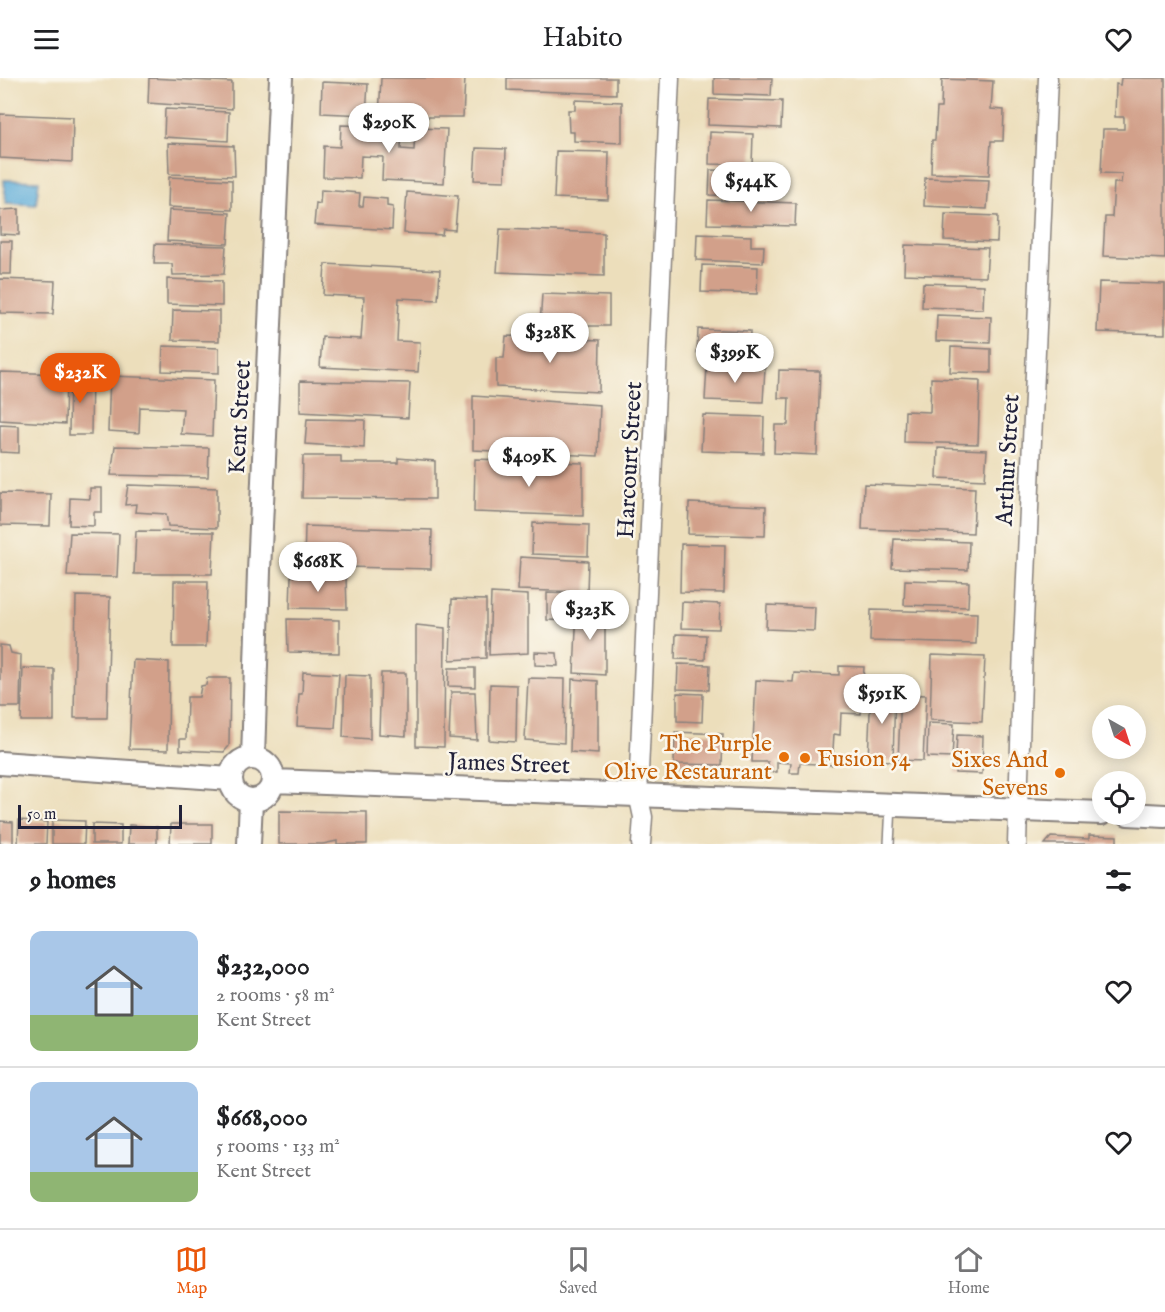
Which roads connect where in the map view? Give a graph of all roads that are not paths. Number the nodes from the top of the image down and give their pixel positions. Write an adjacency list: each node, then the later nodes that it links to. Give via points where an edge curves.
1 (281, 78): 4 (street, Kent Street)
2 (670, 78): 8 (street, Harcourt Street)
3 (1048, 78): 11 (street, Arthur Street)
4 (253, 758): 6 (street, via 237,764); 7 (street, via 266,763)
5 (0, 763): 6 (street)
6 (231, 779): 9 (street, via 237,794)
7 (274, 781): 8 (street, James Street); 9 (street, via 266,796)
8 (638, 795): 10 (street, James Street); 16 (street, Harcourt Street, via 643,817)
9 (251, 801): 15 (street)
10 (891, 805): 11 (street, James Street); 17 (lane)
11 (1018, 810): 12 (street, James Street); 18 (street, Arthur Street)
12 (1092, 813)
13 (1146, 815): 14 (street)
14 (1165, 816)
15 (249, 844)
16 (641, 844)
17 (889, 844)
18 (1017, 844)

